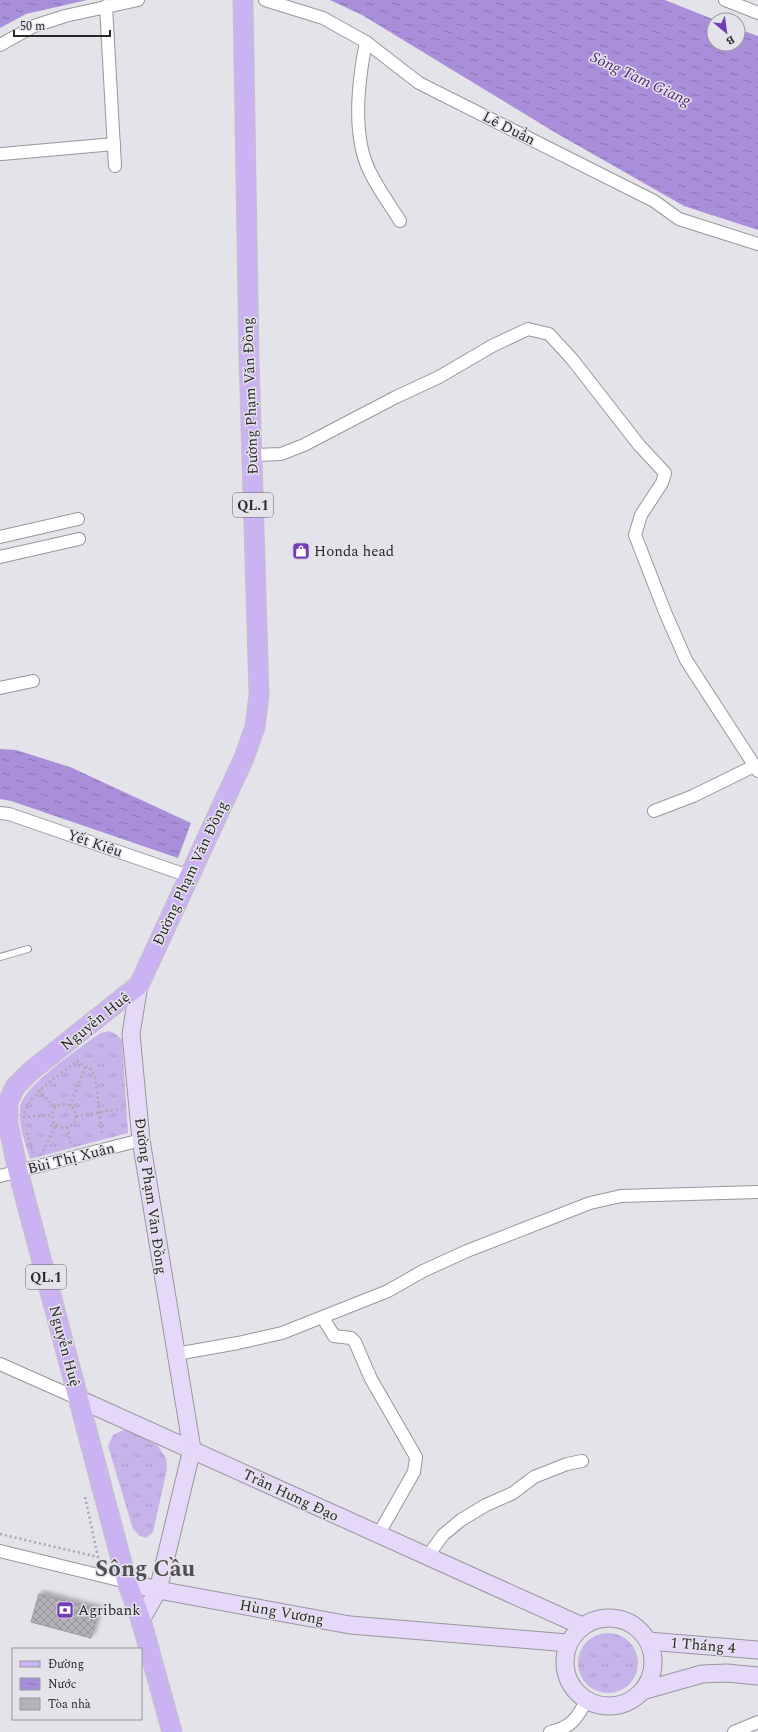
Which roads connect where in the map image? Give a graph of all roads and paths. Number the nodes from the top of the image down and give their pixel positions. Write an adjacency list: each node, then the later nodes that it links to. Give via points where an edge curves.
1 (138, 0): 5 (street)
2 (243, 0): 14 (main road, Đường Phạm Văn Đồng / QL.1)
3 (265, 0): 7 (street, Lê Duẩn, via 323,18)
4 (725, 0): 6 (street)
5 (106, 6): 8 (street, via 34,26); 9 (street)
6 (755, 8)
7 (366, 42): 12 (street, via 359,75 361,144 370,173); 13 (street, Lê Duẩn, via 420,83 654,201 679,219)
8 (0, 45)
9 (114, 144): 10 (street); 11 (street)
10 (2, 154)
11 (115, 166)
12 (400, 220)
13 (758, 244)
14 (252, 455): 21 (street, via 281,454 304,445 528,329 549,334 572,359 639,445 665,473 662,483 641,515 636,536 686,660); 24 (main road, Đường Phạm Văn Đồng / QL.1, via 260,695 255,727 244,758)
15 (78, 520): 16 (street)
16 (0, 537)
17 (79, 539): 18 (street)
18 (0, 557)
19 (33, 681): 20 (street)
20 (0, 688)
21 (756, 768): 22 (street)
22 (654, 811)
23 (0, 813): 24 (street, Yết Kiêu, via 10,814)
24 (189, 876): 27 (main road, Đường Phạm Văn Đồng / QL.1)
25 (28, 949): 26 (lane)
26 (0, 956)
27 (139, 985): 29 (main road, Nguyễn Huệ / QL.1); 43 (street, Đường Phạm Văn Đồng, via 132,1034)
28 (86, 1065): 30 (path, via 77,1061); 31 (path); 34 (path, via 95,1076)
29 (8, 1088): 47 (main road, Nguyễn Huệ / QL.1, via 8,1124)
30 (39, 1090): 32 (path); 37 (path)
31 (70, 1106): 32 (path, via 62,1104); 36 (path)
32 (55, 1108): 35 (path)
33 (121, 1109): 34 (path)
34 (100, 1112): 36 (path); 42 (path)
35 (52, 1115): 37 (path); 39 (path)
36 (76, 1116): 40 (path, via 73,1123)
37 (23, 1117): 38 (path)
38 (25, 1124)
39 (56, 1125): 40 (path); 45 (path)
40 (67, 1127): 44 (path)
41 (27, 1131): 46 (path)
42 (102, 1134)
43 (141, 1140): 47 (street, Bùi Thị Xuân); 51 (street, Đường Phạm Văn Đồng)
44 (71, 1144)
45 (43, 1151)
46 (33, 1153)
47 (18, 1171): 48 (street, Bùi Thị Xuân); 53 (main road, Nguyễn Huệ / QL.1)
48 (0, 1176)
49 (758, 1192): 50 (street, via 621,1196 590,1203 467,1251 388,1290)
50 (323, 1318): 51 (street, via 282,1333); 58 (street, via 334,1336 351,1338 355,1342 371,1379 416,1458 414,1472)
51 (176, 1354): 54 (street, Đường Phạm Văn Đồng)
52 (0, 1364): 53 (street, Trần Hưng Đạo)
53 (79, 1399): 54 (street, Trần Hưng Đạo); 61 (main road, Nguyễn Huệ / QL.1)
54 (192, 1449): 58 (street, Trần Hưng Đạo); 62 (street, Đường Phạm Văn Đồng)
55 (582, 1461): 60 (street, via 534,1477 513,1493 461,1520 443,1535)
56 (85, 1497): 57 (path, via 98,1557)
57 (0, 1534)
58 (378, 1535): 60 (street, Trần Hưng Đạo)
59 (0, 1551): 61 (street, Hùng Vương)
60 (427, 1557): 64 (street, Trần Hưng Đạo)
61 (127, 1582): 62 (street, Hùng Vương); 63 (main road, Nguyễn Huệ / QL.1)
62 (158, 1590): 63 (street, Đường Phạm Văn Đồng); 66 (street, Hùng Vương, via 350,1625)
63 (141, 1620): 72 (main road, QL.1)
64 (582, 1626): 65 (street, via 600,1619 618,1619 640,1630); 66 (street)
65 (648, 1641): 67 (street, 1 Tháng 4); 69 (street, via 652,1651 652,1672)
66 (568, 1643): 70 (street, via 564,1656 568,1682)
67 (758, 1650)
68 (758, 1676): 69 (street, 1 Tháng 4, via 702,1674)
69 (642, 1691): 70 (street, via 622,1705 610,1707)
70 (586, 1701): 73 (street, via 577,1718 562,1730)
71 (758, 1722): 74 (street)
72 (172, 1732)
73 (550, 1732)
74 (734, 1732)

